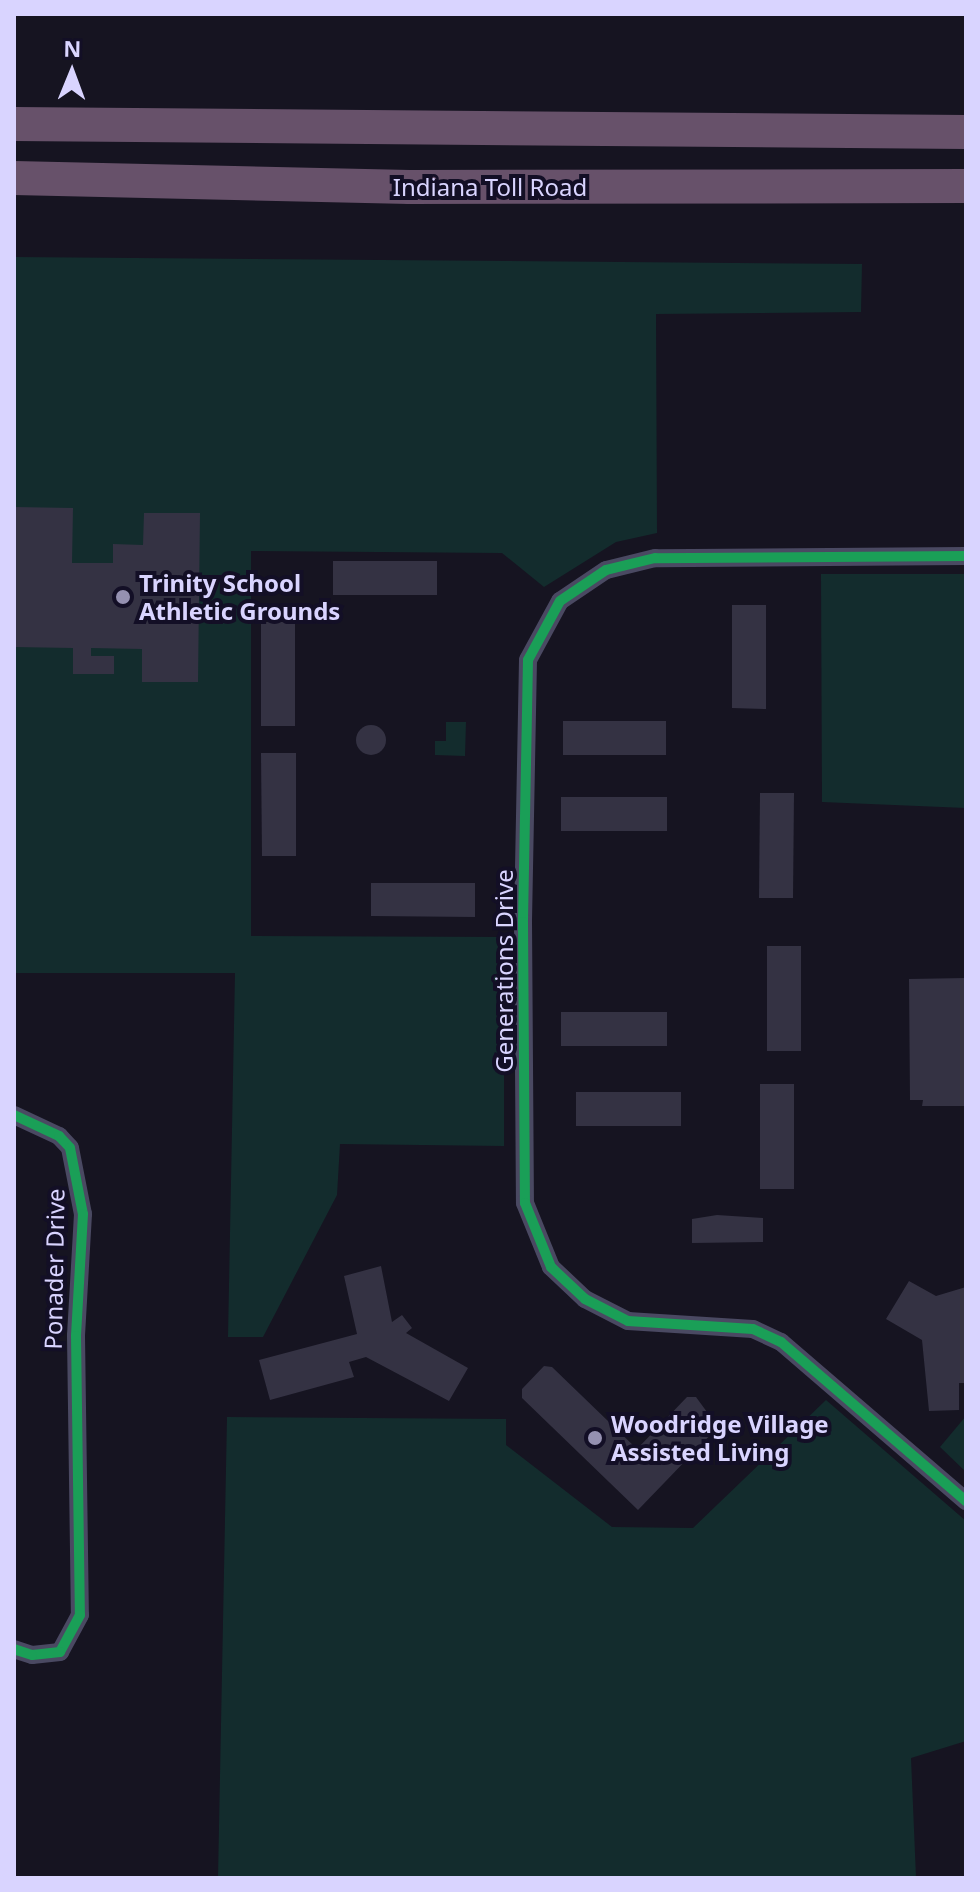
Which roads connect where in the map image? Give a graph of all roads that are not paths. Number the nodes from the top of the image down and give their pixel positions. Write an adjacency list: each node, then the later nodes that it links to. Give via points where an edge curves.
1 (14, 124): 2 (highway)
2 (966, 132)
3 (14, 178): 4 (highway, Indiana Toll Road, via 410,187)
4 (966, 186)
5 (966, 556): 7 (street, Generations Drive, via 655,558 606,570 560,601 528,660 523,922 525,1203 551,1267 589,1302 628,1321 753,1329 781,1342)
6 (14, 1115): 8 (street, Ponader Drive, via 64,1141 80,1176 80,1615 71,1640 45,1656)
7 (966, 1501)
8 (14, 1649)

